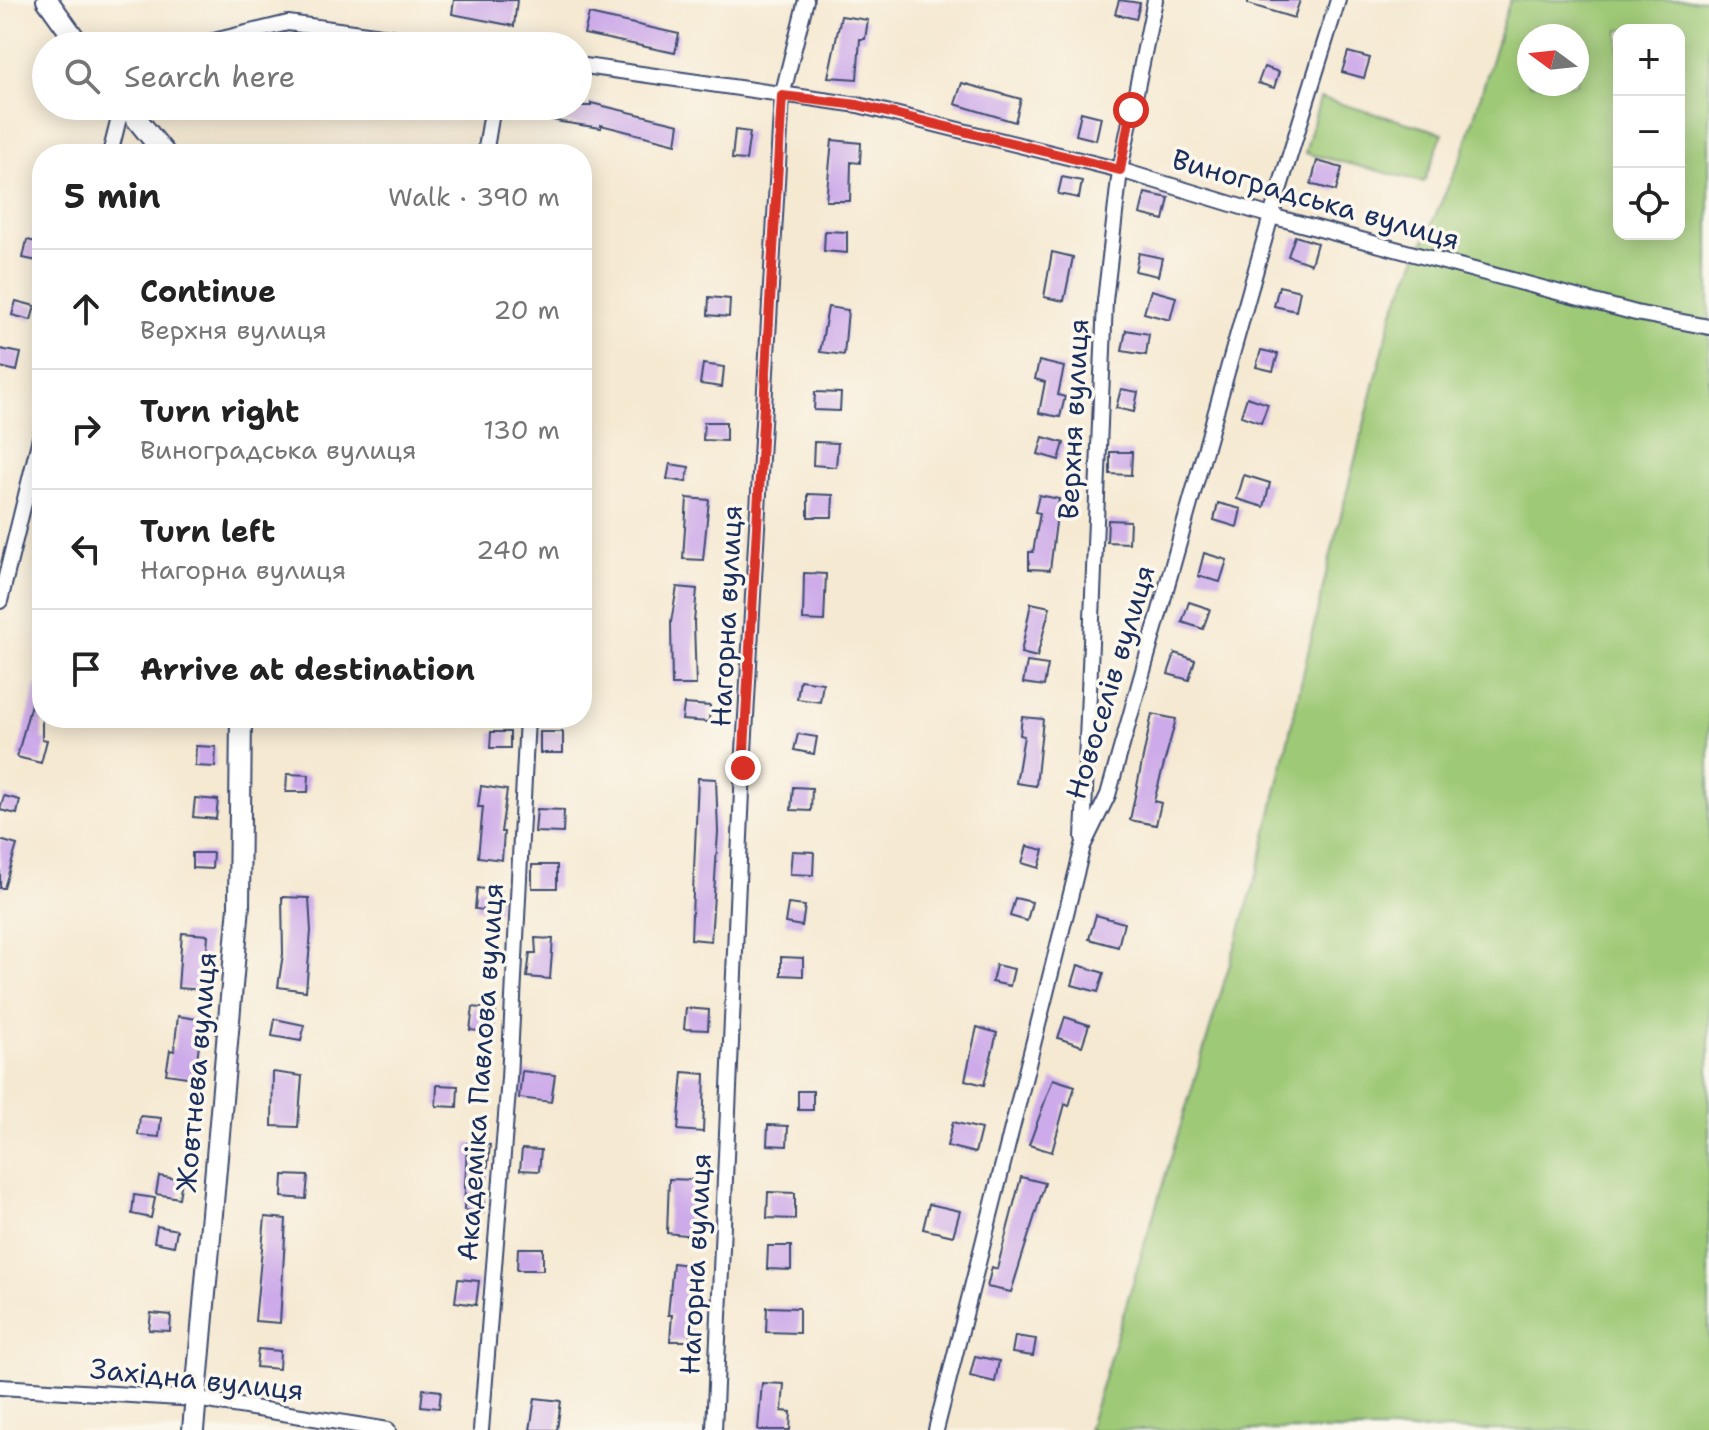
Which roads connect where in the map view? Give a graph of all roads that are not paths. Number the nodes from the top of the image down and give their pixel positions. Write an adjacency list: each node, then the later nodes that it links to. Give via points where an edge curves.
1 (47, 0): 5 (main road)
2 (806, 0): 9 (street, Нагорна вулиця)
3 (1155, 0): 16 (street, Верхня вулиця)
4 (1338, 0): 17 (street, Новоселів вулиця)
5 (70, 32)
6 (251, 32): 7 (street, via 288,23)
7 (353, 32)
8 (592, 67): 9 (street, Виноградська вулиця)
9 (782, 96): 16 (street, Виноградська вулиця, via 858,105); 29 (street, Нагорна вулиця, via 743,768)
10 (120, 120): 13 (street)
11 (136, 120): 14 (main road)
12 (491, 120): 15 (street)
13 (113, 144)
14 (156, 144)
15 (487, 144)
16 (1120, 170): 17 (street, Виноградська вулиця); 23 (street, Верхня вулиця, via 1105,301)
17 (1271, 216): 18 (street, Виноградська вулиця, via 1636,313); 23 (street, Новоселів вулиця, via 1108,795)
18 (1709, 327)
19 (32, 471): 20 (street)
20 (0, 601)
21 (241, 728): 25 (main road, Жовтнева вулиця, via 239,906)
22 (526, 728): 28 (street, Академіка Павлова вулиця, via 509,1078)
23 (1083, 846): 30 (street, Новоселів вулиця)
24 (0, 1387): 25 (street, Західна вулиця)
25 (196, 1399): 26 (main road, Жовтнева вулиця); 27 (street, Західна вулиця)
26 (193, 1430)
27 (388, 1430)
28 (481, 1430)
29 (714, 1430)
30 (936, 1430)

